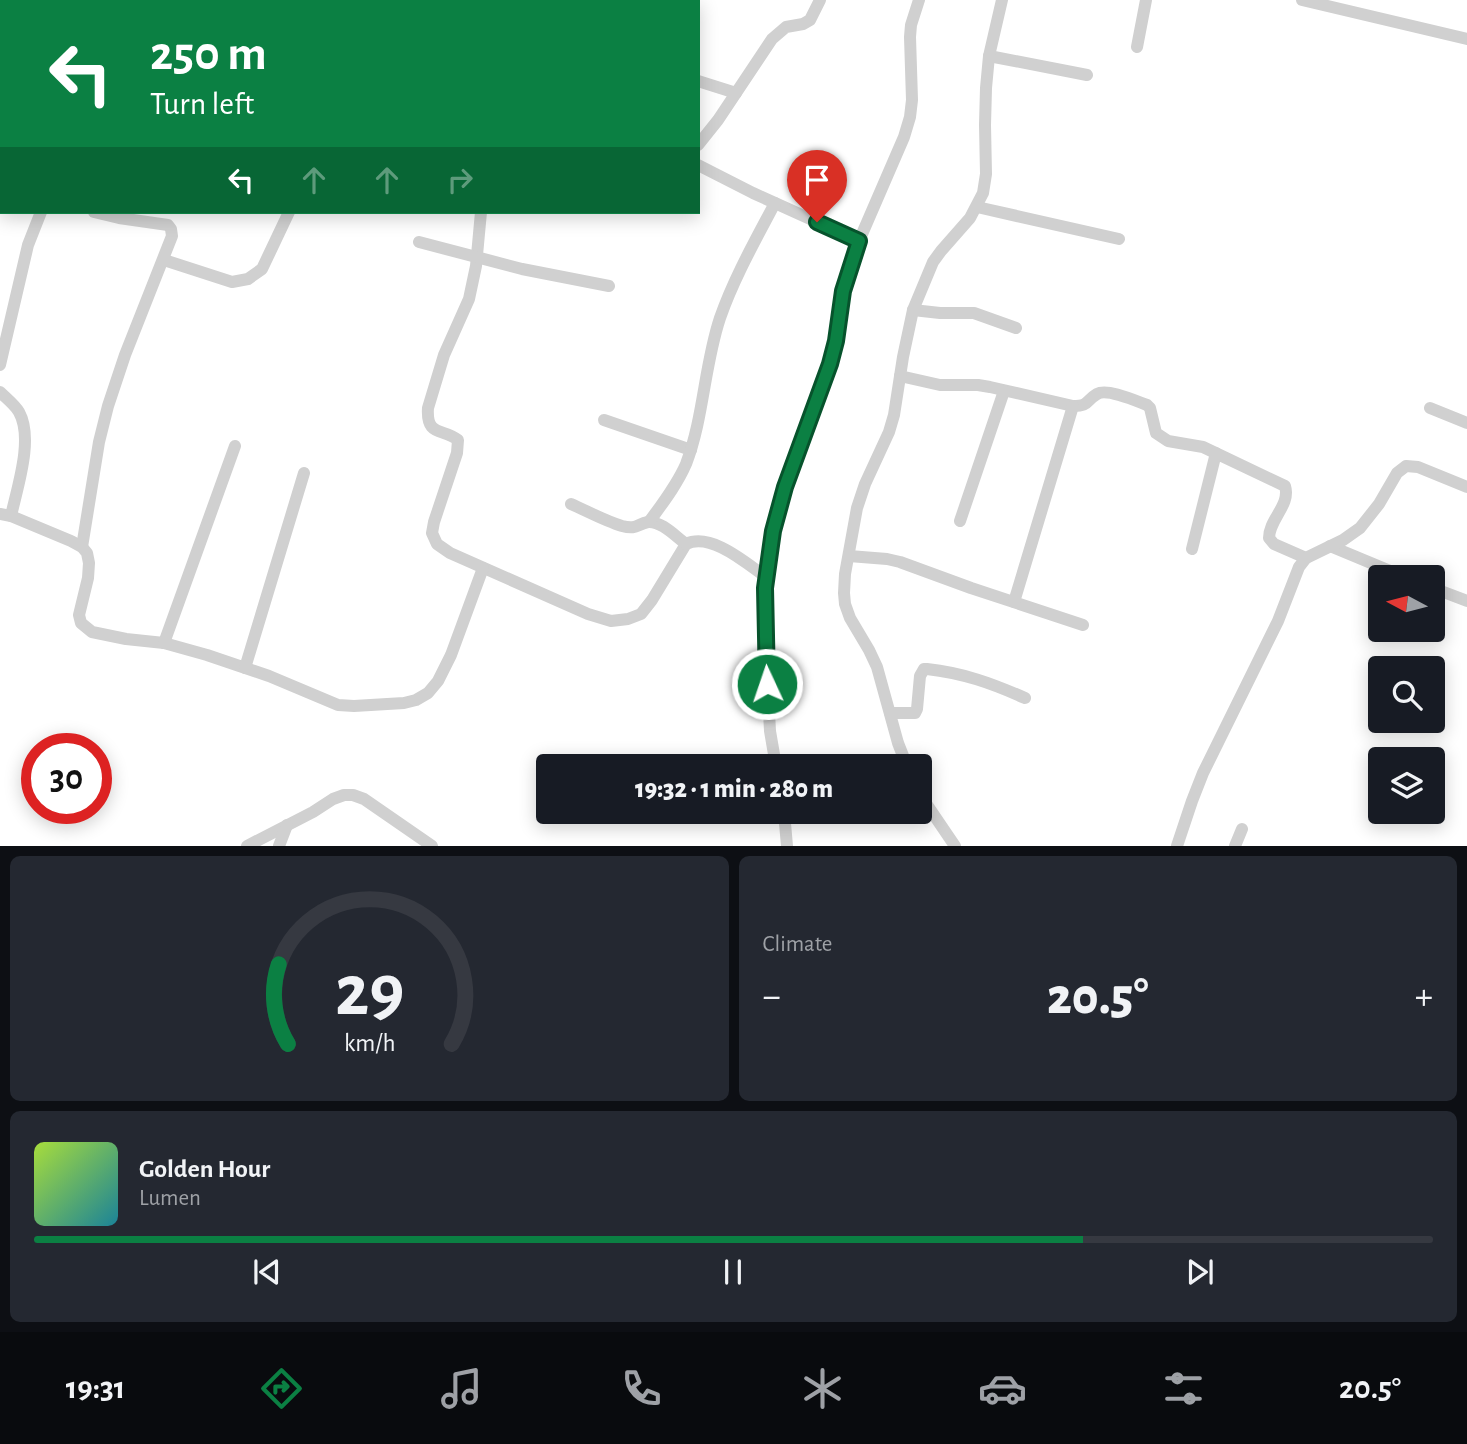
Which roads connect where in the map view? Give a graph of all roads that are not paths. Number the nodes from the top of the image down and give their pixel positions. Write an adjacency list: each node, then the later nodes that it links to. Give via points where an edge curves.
1 (820, 0): 11 (street, via 810,20 786,27 772,39)
2 (919, 0): 21 (street, via 910,37 910,117)
3 (1002, 0): 8 (street)
4 (1146, 0): 7 (street)
5 (1302, 0): 6 (street)
6 (1467, 39)
7 (1137, 47)
8 (989, 56): 9 (street); 15 (street, via 986,174)
9 (1087, 75)
10 (700, 82): 11 (street)
11 (736, 93): 12 (street)
12 (700, 142)
13 (700, 166): 14 (street)
14 (775, 203): 21 (street); 37 (street, via 719,321)
15 (977, 207): 20 (street); 26 (street, via 933,262)
16 (40, 214): 28 (street, via 28,245)
17 (102, 214): 24 (street, via 168,225 172,236)
18 (288, 214): 24 (street, via 262,269 248,279 232,282)
19 (481, 214): 23 (street)
20 (1119, 239)
21 (859, 241): 53 (street, via 843,291 830,364 785,487)
22 (419, 242): 23 (street)
23 (477, 257): 25 (street); 52 (street, via 469,299 444,355 427,417 435,431 458,440 432,533 437,544 450,553)
24 (164, 260): 47 (street, via 108,407)
25 (609, 286)
26 (913, 310): 27 (street, via 974,313); 29 (street)
27 (1016, 328)
28 (0, 365)
29 (900, 376): 30 (street); 49 (street, via 889,432 857,509)
30 (1004, 391): 32 (street); 44 (street)
31 (0, 392): 42 (street, via 19,412 25,437 23,460)
32 (1073, 406): 38 (street, via 1086,405 1098,393 1118,395 1147,405 1156,433 1168,441); 56 (street)
33 (1430, 408): 35 (street)
34 (604, 420): 37 (street)
35 (1467, 423)
36 (234, 446): 58 (street)
37 (691, 450): 43 (street, via 673,488)
38 (1216, 453): 48 (street); 50 (street, via 1285,486 1286,498 1269,538)
39 (304, 473): 59 (street)
40 (1467, 487): 46 (street, via 1406,466 1360,528)
41 (571, 504): 43 (street, via 621,526)
42 (6, 515): 47 (street)
43 (649, 522): 45 (street)
44 (960, 522)
45 (686, 544): 52 (street, via 652,600 641,614 628,619 611,621 588,614); 53 (street, via 711,542)
46 (1330, 546): 50 (street); 51 (street)
47 (82, 547): 58 (street, via 89,563 81,623 102,635)
48 (1192, 549)
49 (849, 556): 56 (street, via 900,562); 61 (street, via 845,604 877,667)
50 (1306, 558): 73 (street, via 1203,773)
51 (1376, 565)
52 (483, 568): 59 (street, via 438,681 415,700 338,705)
53 (766, 577): 62 (street, via 769,731)
54 (1446, 593): 55 (street)
55 (1467, 601)
56 (1014, 602): 57 (street)
57 (1083, 625)
58 (164, 642): 59 (street)
59 (245, 668)
60 (1025, 698): 61 (street, via 980,679 927,668 921,672 915,713)
61 (890, 713): 63 (street)
62 (774, 754)
63 (902, 754)
64 (932, 812): 72 (street)
65 (785, 824): 71 (street)
66 (287, 825): 68 (street); 69 (street); 70 (street, via 333,799 354,795)
67 (1242, 829): 74 (street)
68 (247, 845)
69 (279, 845)
70 (432, 845)
71 (787, 845)
72 (954, 845)
73 (1177, 845)
74 (1235, 845)

